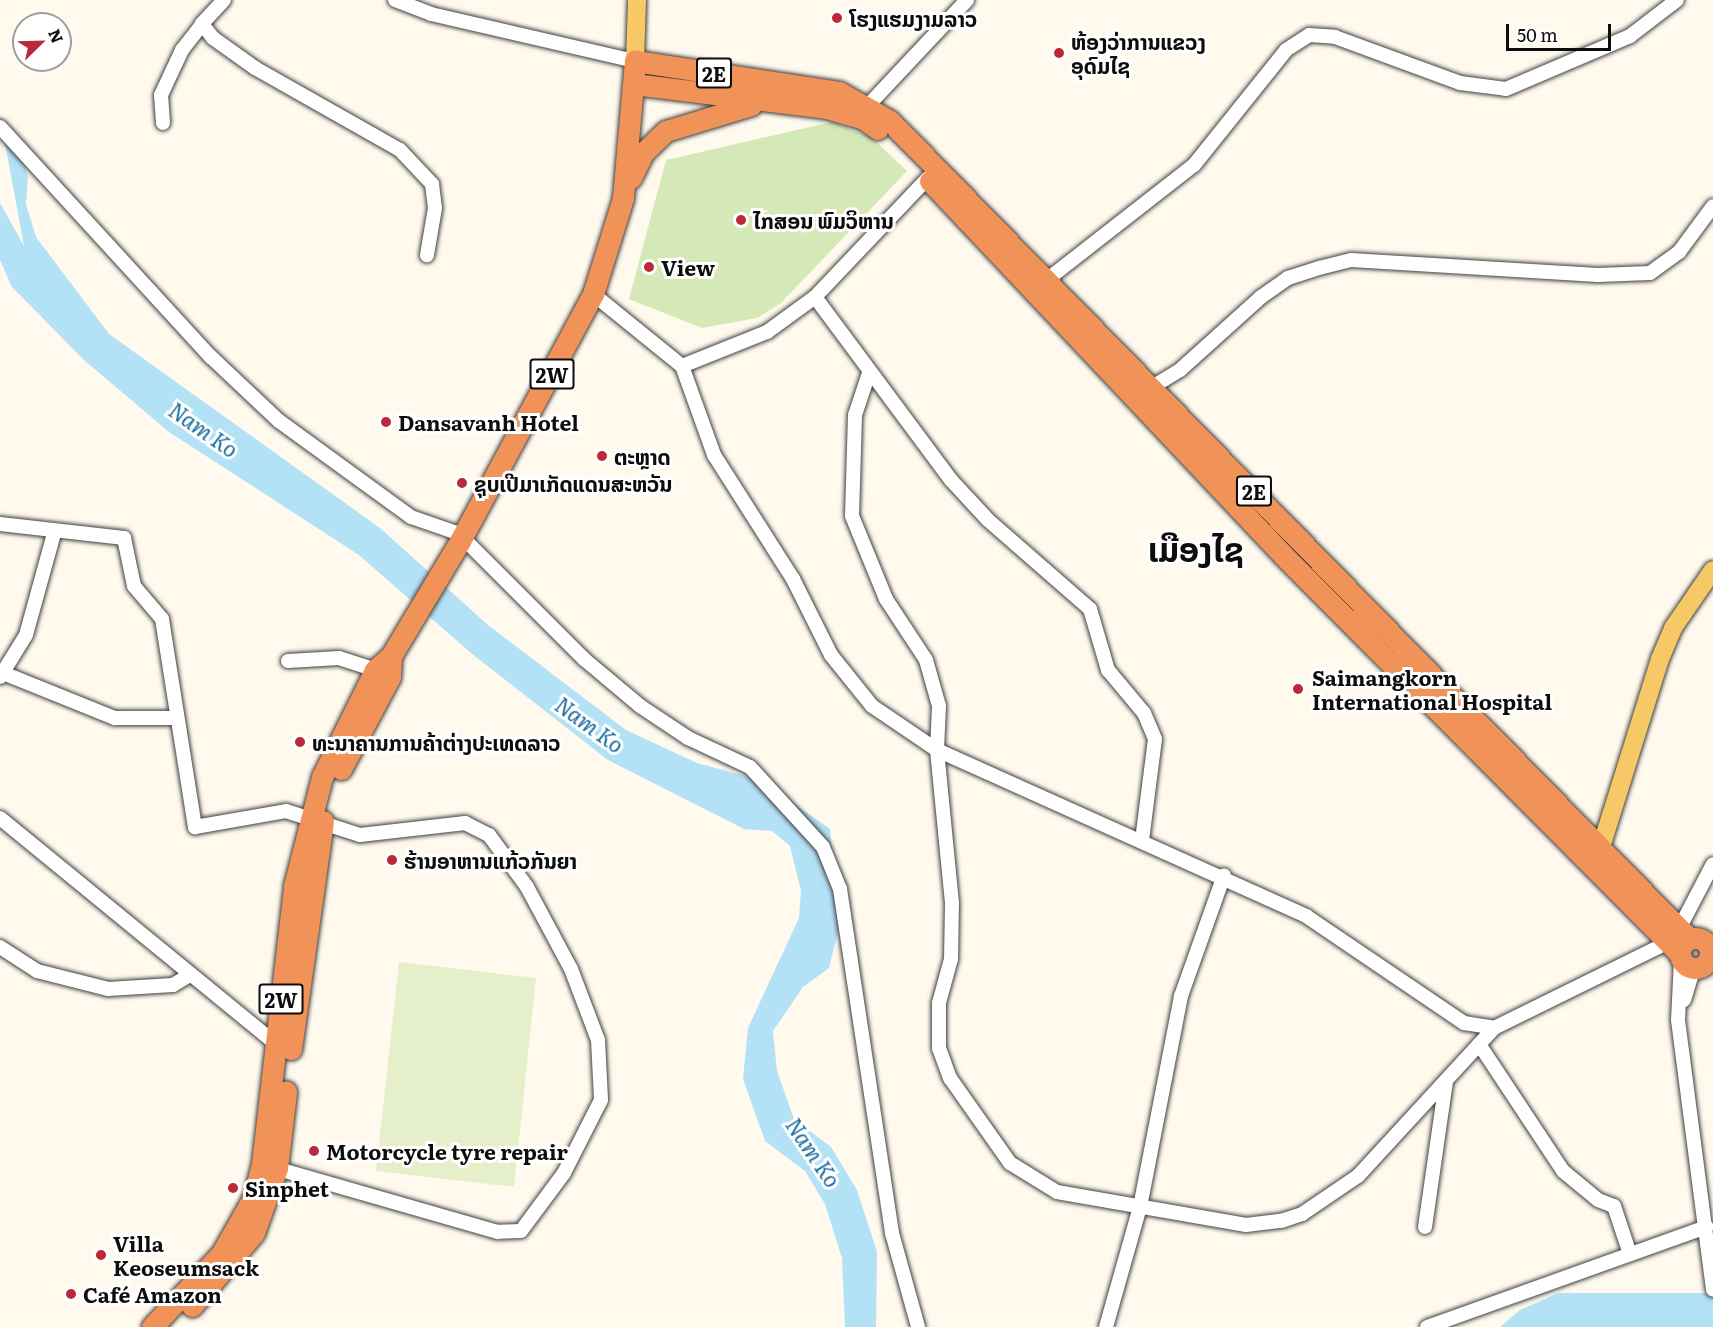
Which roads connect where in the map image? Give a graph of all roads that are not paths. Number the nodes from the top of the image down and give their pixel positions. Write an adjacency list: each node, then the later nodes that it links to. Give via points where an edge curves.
1 (224, 0): 6 (street)
2 (395, 0): 7 (street, via 431,14)
3 (637, 0): 7 (main road)
4 (967, 0): 10 (street)
5 (1677, 0): 18 (street, via 1630,36 1506,89 1460,83 1335,37 1309,35 1286,50 1194,165)
6 (202, 24): 11 (street, via 182,50 161,95); 16 (street, via 255,68 400,150 432,184 435,208)
7 (635, 61): 8 (highway, 2W); 10 (highway, 2E, via 839,92)
8 (633, 84): 9 (highway, 2E); 14 (highway, 2W)
9 (759, 103): 10 (highway, 2E); 14 (highway, via 666,131 643,153)
10 (863, 111): 13 (highway, 2E); 17 (highway, 2E)
11 (163, 123)
12 (0, 127): 27 (street, via 211,357 279,421 411,517)
13 (928, 178): 17 (highway, 2E); 20 (street)
14 (622, 198): 19 (highway, 2W)
15 (1713, 206): 23 (street, via 1678,252 1650,273 1598,275 1352,260 1319,268 1288,279 1261,297 1180,370)
16 (427, 255)
17 (1022, 264): 18 (highway, 2E); 24 (highway, 2E)
18 (1048, 279): 23 (highway, 2E)
19 (593, 294): 21 (street); 27 (highway, 2W)
20 (815, 297): 21 (street, via 767,332); 22 (street)
21 (682, 366): 36 (street, via 714,455 793,579 831,655 872,706)
22 (868, 373): 36 (street, via 855,415 852,516 885,599 934,681); 39 (street, via 988,520 1090,609 1107,670 1144,713 1155,739)
23 (1152, 385): 24 (street); 29 (highway, 2E)
24 (1136, 399): 30 (highway, 2E)
25 (0, 524): 26 (street)
26 (54, 533): 34 (street, via 26,635); 35 (street, via 124,538 134,586 162,619)
27 (462, 538): 31 (highway, 2W); 58 (street, via 584,659 640,706 688,738 750,767 823,847 840,890 892,1233)
28 (1713, 570): 40 (main road, via 1673,628 1660,659)
29 (1371, 610): 30 (highway); 40 (highway, 2E)
30 (1354, 626): 40 (highway, 2E)
31 (395, 648): 33 (highway, 2W); 37 (highway, 2W, via 390,677)
32 (288, 661): 33 (street, via 339,658)
33 (375, 670): 37 (highway, 2W, via 338,738)
34 (2, 675): 35 (street, via 115,718)
35 (177, 718): 37 (street, via 195,827 286,812)
36 (937, 750): 39 (street); 51 (street, via 952,903 951,959 939,1003 939,1048 950,1078 1010,1163 1057,1192)
37 (317, 817): 48 (highway, 2W, via 286,944); 50 (street, via 360,835 465,823 489,835 527,887 571,969 598,1040 601,1100 564,1173 521,1231 498,1232)
38 (0, 818): 45 (street)
39 (1142, 841): 42 (street)
40 (1598, 858): 44 (highway, 2E)
41 (1713, 864): 44 (street)
42 (1224, 875): 46 (street, via 1306,916 1464,1023); 51 (street, via 1181,996)
43 (0, 947): 45 (street, via 37,971 108,989 173,985)
44 (1692, 953): 46 (street); 53 (street, via 1678,1020)
45 (188, 976): 48 (street)
46 (1494, 1028): 47 (street)
47 (1479, 1044): 49 (street); 54 (street, via 1563,1171 1598,1200 1614,1206)
48 (285, 1048): 50 (highway, 2W)
49 (1446, 1082): 51 (street, via 1358,1176 1302,1214 1246,1226); 52 (street)
50 (270, 1166): 56 (highway, 2W, via 222,1253); 57 (highway, 2W, via 241,1252)
51 (1140, 1207): 59 (street)
52 (1425, 1227)
53 (1707, 1227): 54 (street); 55 (street)
54 (1629, 1251): 60 (street)
55 (1713, 1290)
56 (152, 1327)
57 (171, 1327)
58 (918, 1327)
59 (1106, 1327)
60 (1427, 1327)

